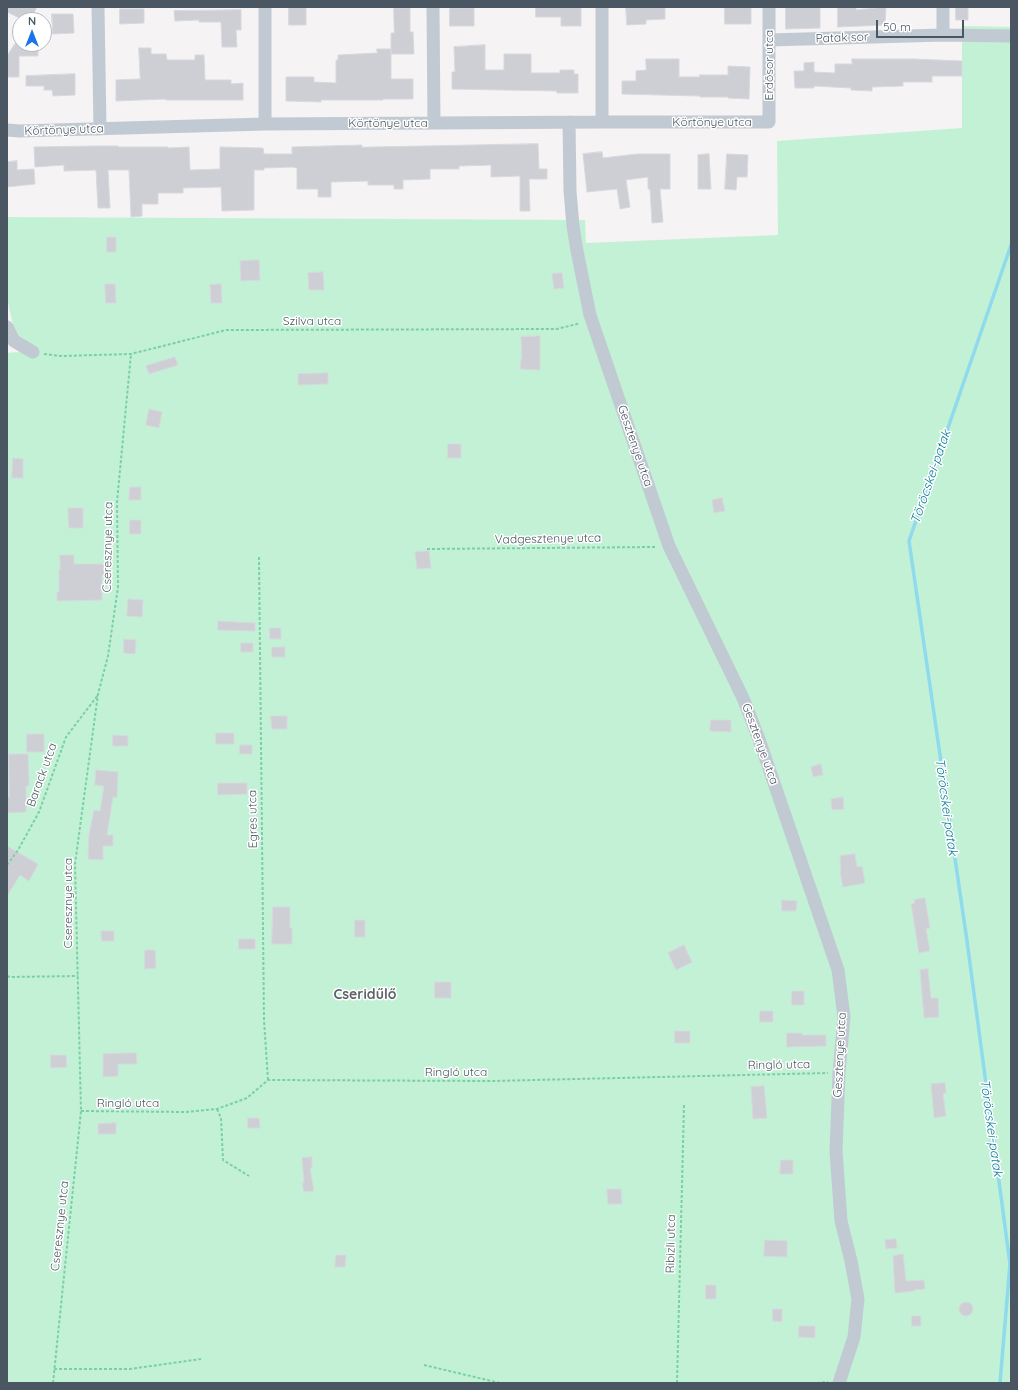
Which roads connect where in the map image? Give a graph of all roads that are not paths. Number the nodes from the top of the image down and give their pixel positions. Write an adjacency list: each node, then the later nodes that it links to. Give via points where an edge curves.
1 (98, 7): 15 (street)
2 (265, 7): 14 (street)
3 (433, 7): 13 (street)
4 (602, 7): 11 (street)
5 (769, 7): 9 (street, Erdősor utca)
6 (943, 7): 7 (street)
7 (943, 35): 8 (street, Patak sor); 9 (street, Patak sor)
8 (1011, 36)
9 (769, 40): 12 (street, Erdősor utca)
10 (569, 122): 11 (street, Körtönye utca); 13 (street, Körtönye utca); 19 (street, Gesztenye utca, via 573,226 590,314 669,546 743,698 762,746 838,970 844,1017 836,1151 841,1221 858,1299 854,1337)
11 (602, 122): 12 (street, Körtönye utca)
12 (769, 122)
13 (434, 123): 14 (street, Körtönye utca)
14 (265, 124): 15 (street, Körtönye utca)
15 (100, 129): 16 (street, Körtönye utca)
16 (7, 130)
17 (7, 327): 18 (street, via 14,341)
18 (33, 352)
19 (838, 1383)

